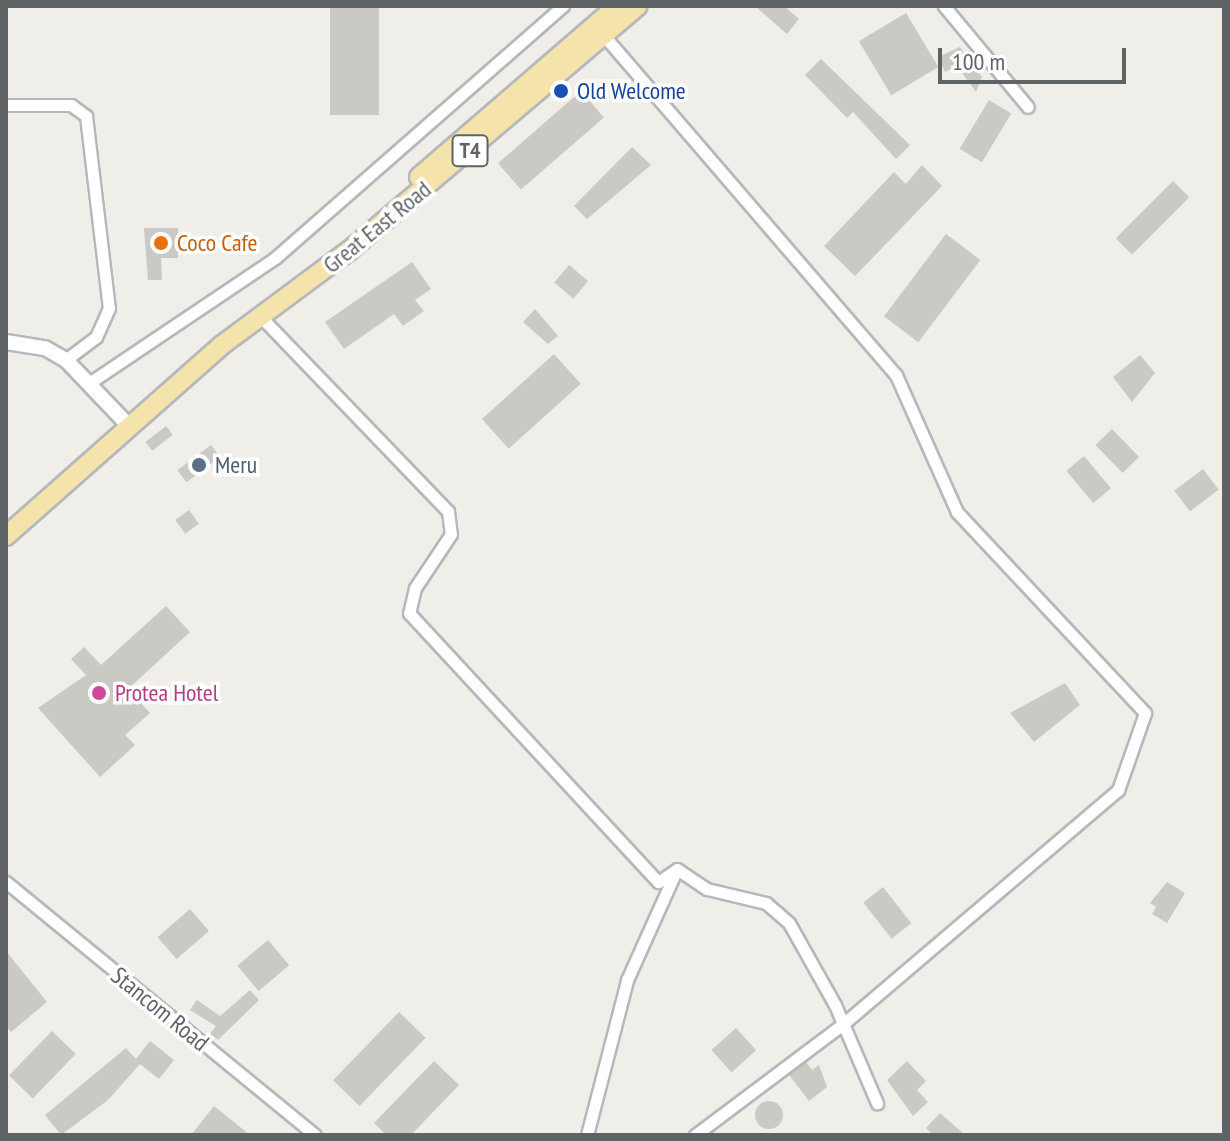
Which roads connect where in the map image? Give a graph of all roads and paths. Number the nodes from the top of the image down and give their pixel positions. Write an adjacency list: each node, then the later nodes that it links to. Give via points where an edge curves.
1 (563, 6): 11 (street, via 275,258)
2 (617, 6): 5 (highway, Great East Road / T4)
3 (638, 6): 5 (highway, Great East Road / T4)
4 (944, 6): 7 (street)
5 (599, 30): 8 (highway, Great East Road / T4); 16 (street, via 896,375 957,512 1145,713 1118,790)
6 (6, 105): 10 (street, via 71,105 86,116 109,308 96,337)
7 (1028, 107)
8 (261, 317): 12 (highway, Great East Road / T4); 14 (street, via 448,511 451,534 415,588 409,613 658,882)
9 (6, 342): 10 (street, via 45,348)
10 (66, 360): 11 (street)
11 (92, 381): 12 (street)
12 (129, 426): 13 (highway, Great East Road / T4)
13 (6, 536)
14 (677, 869): 16 (street, via 707,889 778,911); 19 (street, via 627,980)
15 (6, 882): 18 (street, Stancom Road)
16 (843, 1024): 17 (street); 20 (street)
17 (877, 1103)
18 (315, 1135)
19 (587, 1135)
20 (695, 1135)

